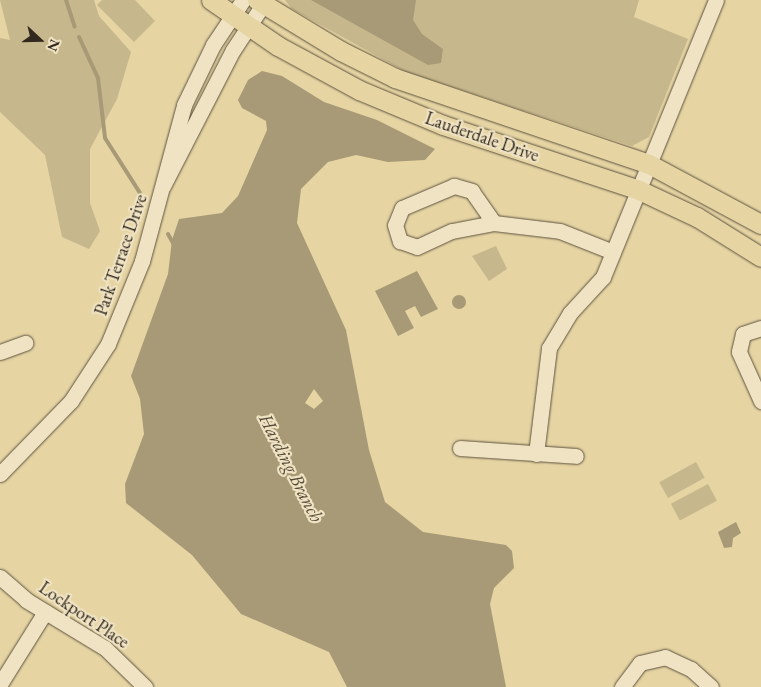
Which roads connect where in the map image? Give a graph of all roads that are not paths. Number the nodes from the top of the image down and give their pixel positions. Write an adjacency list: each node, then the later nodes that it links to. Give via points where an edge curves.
1 (211, 0): 4 (main road, Lauderdale Drive)
2 (716, 0): 6 (street)
3 (262, 2): 5 (street, Park Terrace Drive); 6 (main road, Lauderdale Drive, via 395,78)
4 (238, 7): 5 (main road, Lauderdale Drive); 7 (street, Park Terrace Drive, via 184,104 162,170)
5 (249, 26): 7 (street, Park Terrace Drive); 8 (main road, Lauderdale Drive, via 315,68 399,108)
6 (649, 164): 8 (street); 10 (main road, Lauderdale Drive)
7 (163, 186): 20 (street, Park Terrace Drive, via 131,294 108,344 71,402)
8 (638, 190): 11 (street); 12 (main road, Lauderdale Drive, via 697,217)
9 (494, 222): 9 (street, via 472,191 454,186 402,208 394,225 400,241 417,247 452,231); 11 (street, via 560,231)
10 (761, 224)
11 (613, 252): 18 (street, via 603,277 549,348)
12 (761, 257)
13 (761, 328): 16 (street, via 743,334 739,352)
14 (24, 343): 15 (street)
15 (0, 352)
16 (761, 401)
17 (460, 448): 18 (street)
18 (536, 454): 19 (street)
19 (576, 456)
20 (0, 474)
21 (0, 576): 22 (street, Lockport Place)
22 (45, 612): 23 (street); 24 (street, Lockport Place, via 105,648)
23 (0, 684)
24 (145, 687)
25 (622, 687): 26 (street, via 640,663 665,657 691,669)
26 (711, 687)

